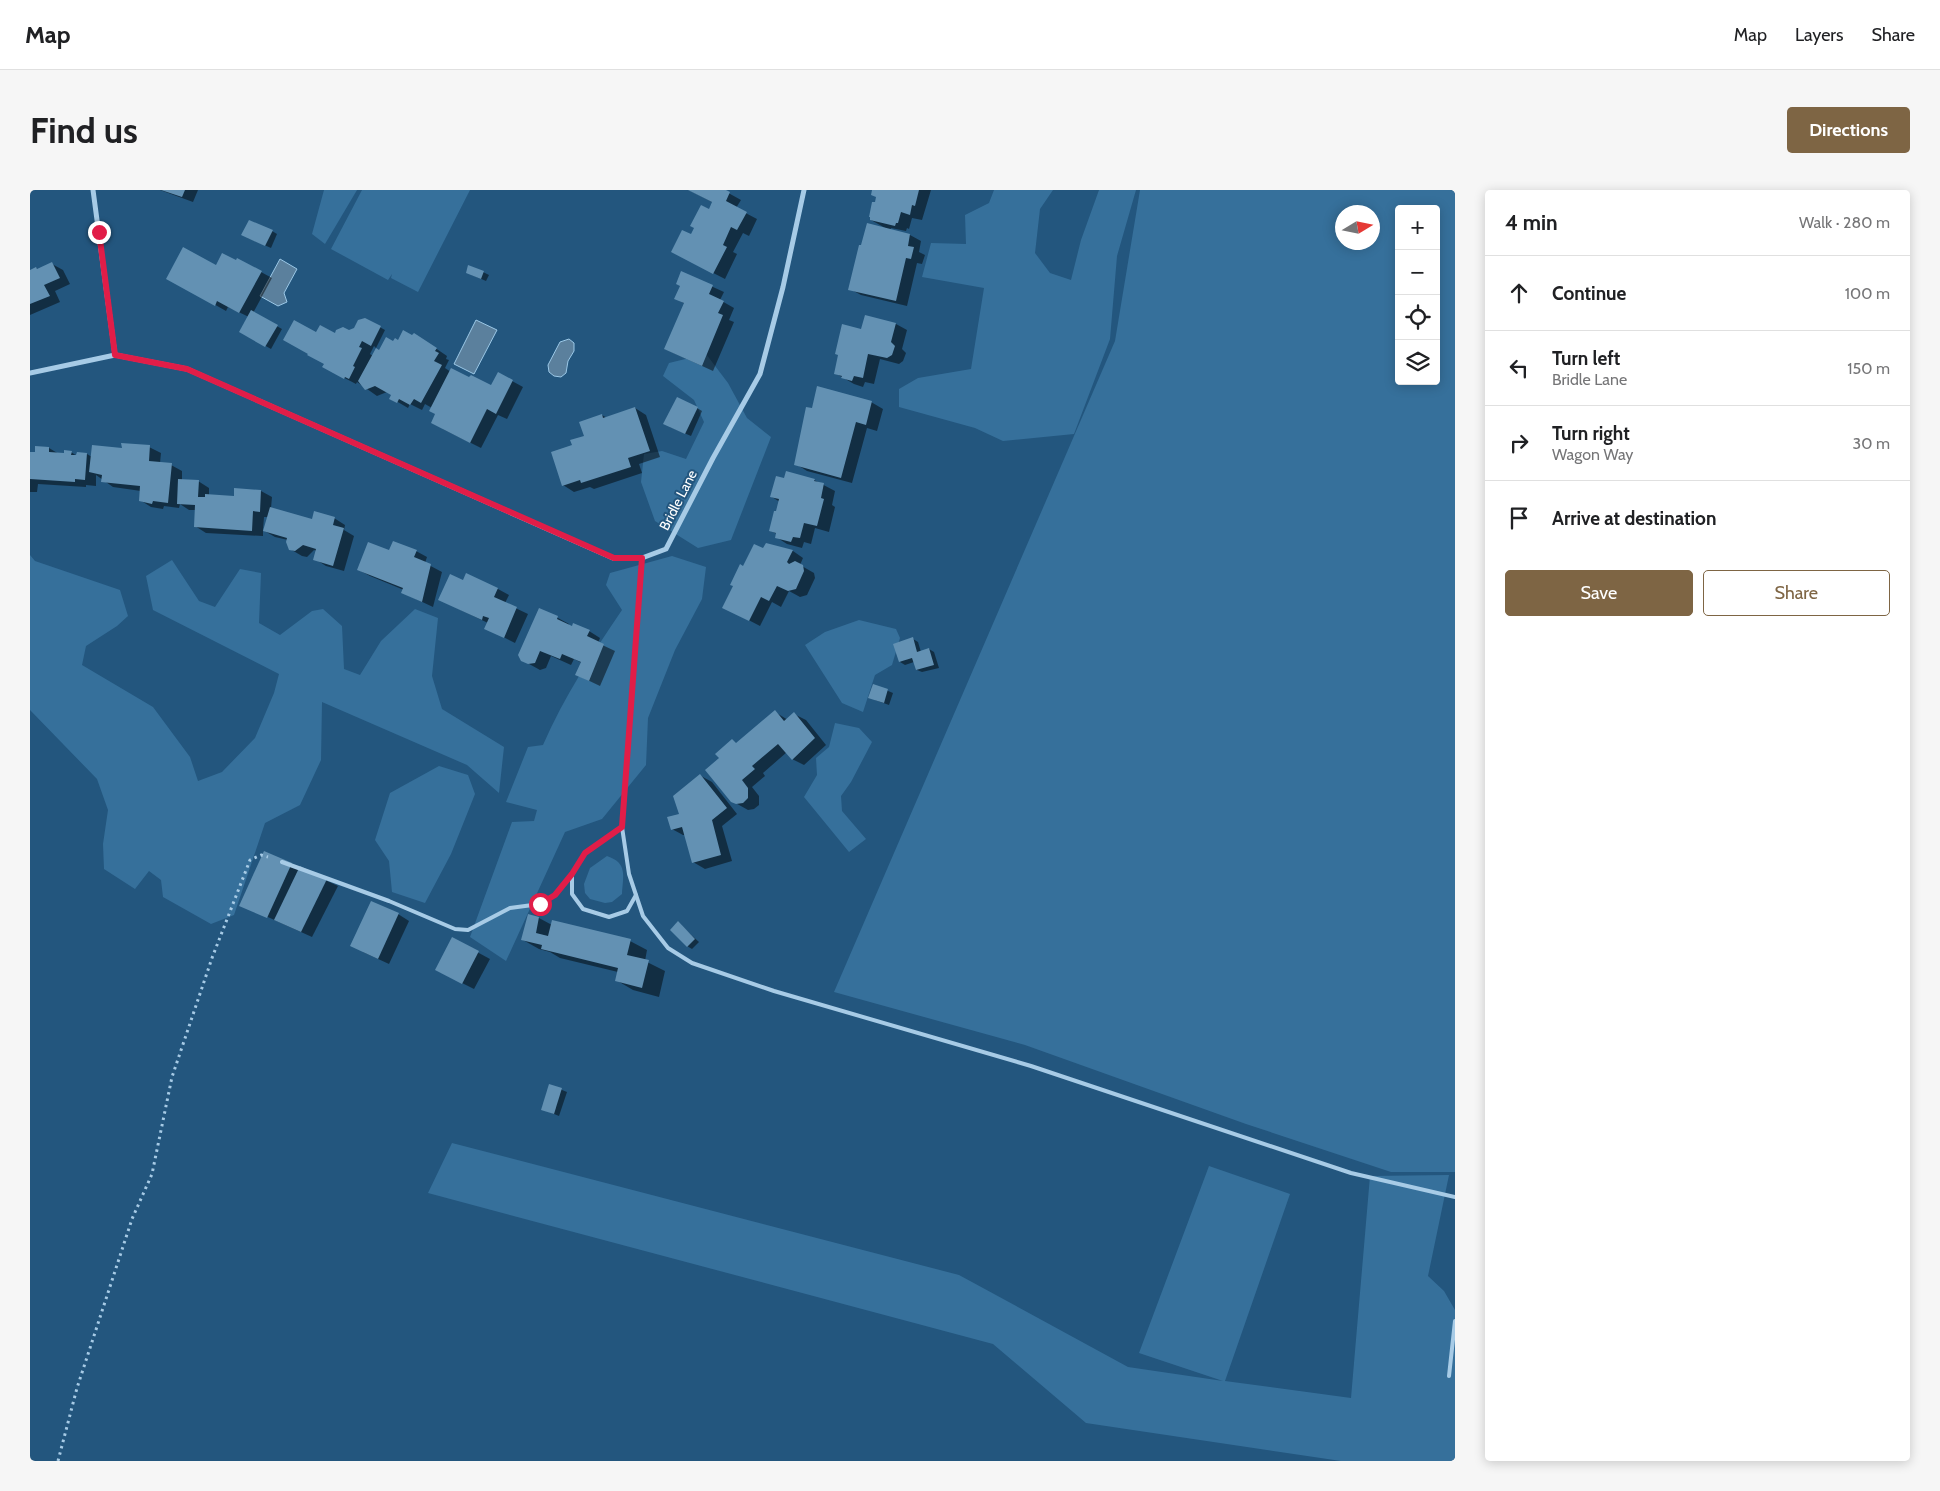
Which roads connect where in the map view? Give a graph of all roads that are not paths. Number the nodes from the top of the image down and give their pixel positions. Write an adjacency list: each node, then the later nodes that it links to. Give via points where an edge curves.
1 (93, 190): 3 (street)
2 (804, 190): 5 (street, Bridle Lane, via 760,374 666,548)
3 (115, 355): 4 (street, Bridle Lane); 5 (street, Bridle Lane, via 187,369 614,558)
4 (30, 373)
5 (642, 558): 6 (lane)
6 (622, 827): 8 (lane, via 585,853); 9 (lane, via 629,874)
7 (282, 862): 8 (lane, via 455,929 468,930 510,908 540,904 555,895)
8 (572, 874): 9 (lane, via 572,894 583,909 609,917 627,911)
9 (636, 895): 10 (lane, via 643,916 668,948 692,963 774,991 1031,1066 1352,1173)
10 (1455, 1197)
11 (1455, 1321): 12 (lane)
12 (1449, 1376)

